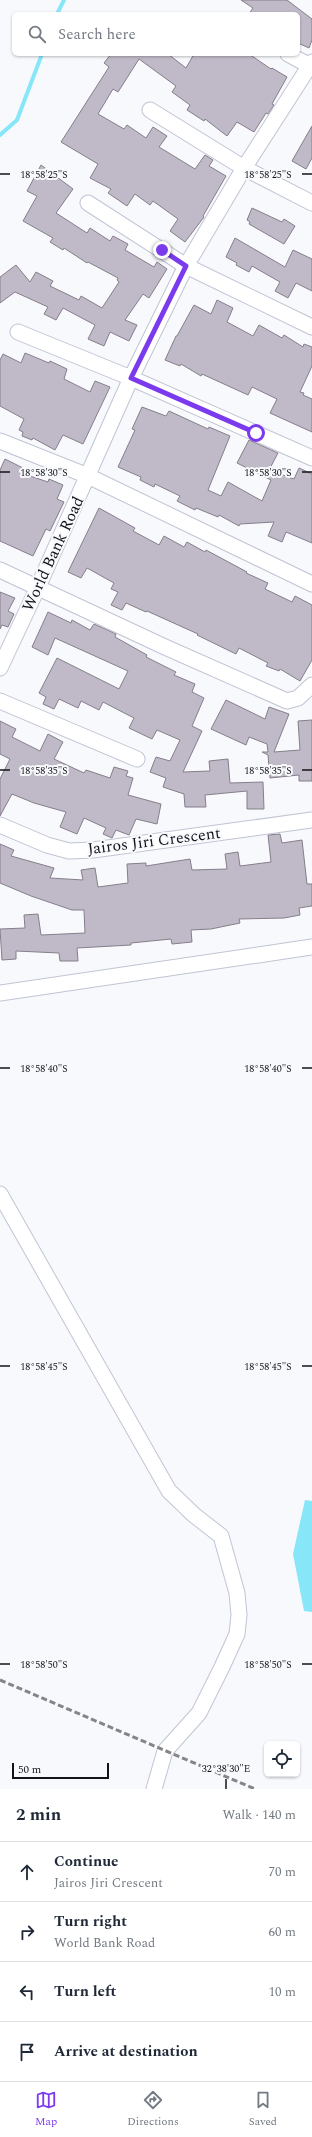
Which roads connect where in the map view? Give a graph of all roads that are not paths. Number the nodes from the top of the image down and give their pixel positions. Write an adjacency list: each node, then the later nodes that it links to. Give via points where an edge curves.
1 (292, 56): 2 (street)
2 (311, 65): 4 (street, World Bank Road)
3 (150, 110): 4 (street)
4 (244, 168): 6 (street); 7 (street, World Bank Road)
5 (88, 203): 7 (street)
6 (312, 203)
7 (186, 266): 8 (street); 10 (street, World Bank Road)
8 (312, 327)
9 (18, 332): 10 (street)
10 (131, 378): 12 (street); 13 (street, World Bank Road)
11 (0, 441): 13 (street)
12 (312, 458)
13 (88, 476): 15 (street); 16 (street, World Bank Road)
14 (0, 570): 16 (street)
15 (312, 584)
16 (38, 587): 17 (street, World Bank Road); 18 (street, via 164,647 287,701 298,698)
17 (0, 668)
18 (312, 685)
19 (0, 701): 20 (street)
20 (137, 759)
21 (312, 820): 22 (street, Jairos Jiri Crescent, via 77,851 47,845)
22 (0, 825)
23 (312, 948): 24 (street)
24 (0, 994)
25 (0, 1194): 26 (street, via 169,1491 221,1536 232,1571 239,1615 237,1634 199,1713 165,1751)
26 (154, 1789)

